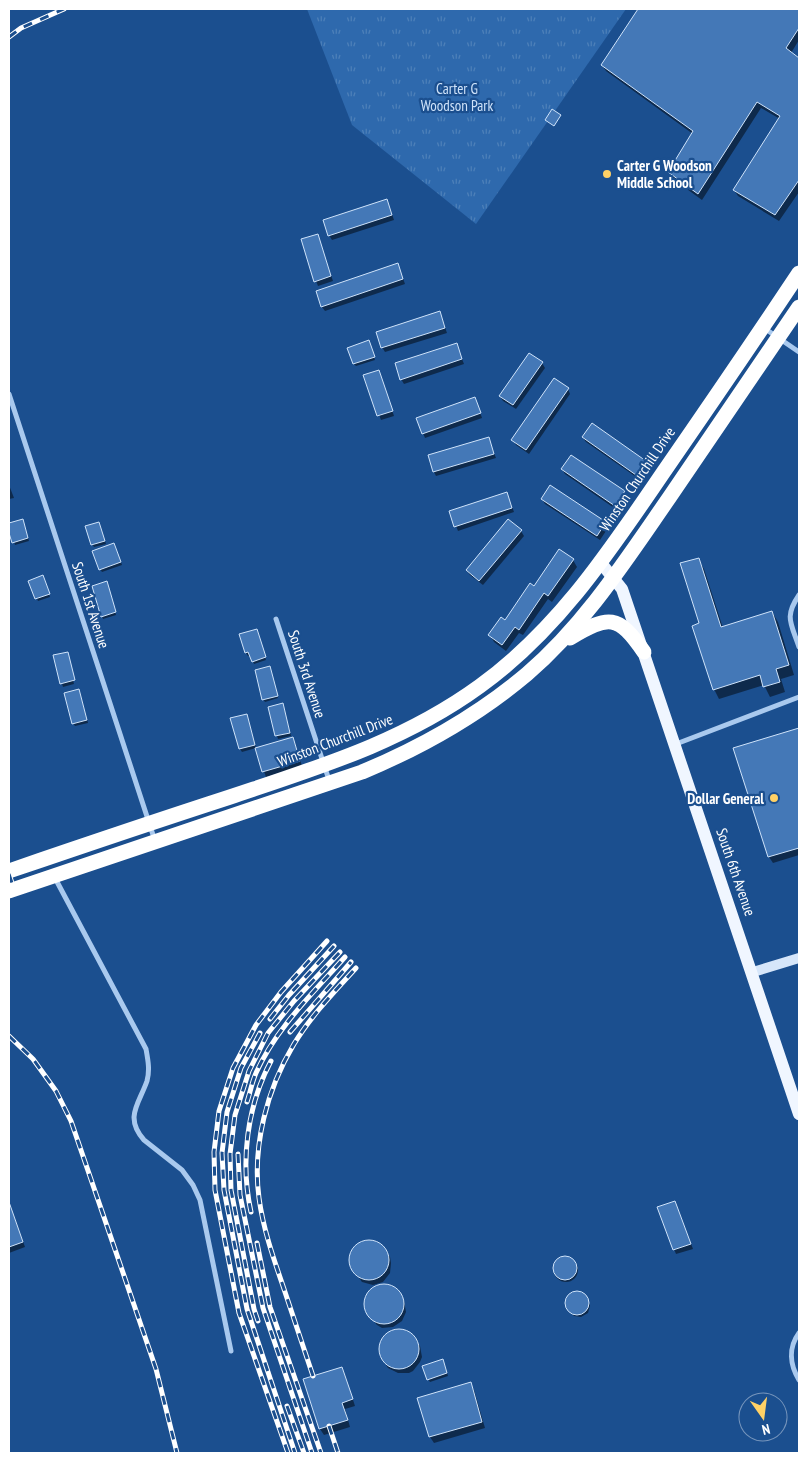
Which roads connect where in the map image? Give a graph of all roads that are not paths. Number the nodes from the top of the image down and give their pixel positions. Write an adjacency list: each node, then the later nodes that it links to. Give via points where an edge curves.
1 (799, 273): 3 (highway, Winston Churchill Drive)
2 (799, 307): 4 (highway)
3 (763, 327): 4 (street); 7 (highway, Winston Churchill Drive)
4 (778, 338): 5 (street); 8 (highway)
5 (799, 352)
6 (9, 394): 18 (street, South 1st Avenue)
7 (601, 563): 8 (main road, South 6th Avenue); 16 (highway, Winston Churchill Drive, via 559,616 480,687 420,724 354,755)
8 (614, 578): 11 (highway); 13 (main road, South 6th Avenue, via 622,589)
9 (799, 595): 12 (street, via 792,605 790,618)
10 (276, 619): 16 (street, South 3rd Avenue)
11 (556, 646): 13 (highway, via 592,625 606,621 630,632); 17 (highway, via 528,673 457,724 398,757)
12 (799, 647)
13 (644, 652): 15 (main road, South 6th Avenue)
14 (799, 697): 15 (street)
15 (676, 744): 24 (main road, South 6th Avenue)
16 (324, 765): 17 (street, South 3rd Avenue); 18 (highway, Winston Churchill Drive)
17 (330, 783): 19 (highway)
18 (150, 823): 19 (street, South 1st Avenue); 20 (highway, Winston Churchill Drive)
19 (156, 841): 21 (highway)
20 (9, 871)
21 (54, 876): 22 (highway); 27 (street, via 146,1049 147,1081 134,1110 135,1123 144,1140 182,1170 200,1200)
22 (9, 891)
23 (799, 958): 24 (street)
24 (753, 972): 25 (main road, South 6th Avenue)
25 (799, 1114)
26 (799, 1333): 28 (street, via 791,1358)
27 (231, 1351)
28 (799, 1380)

